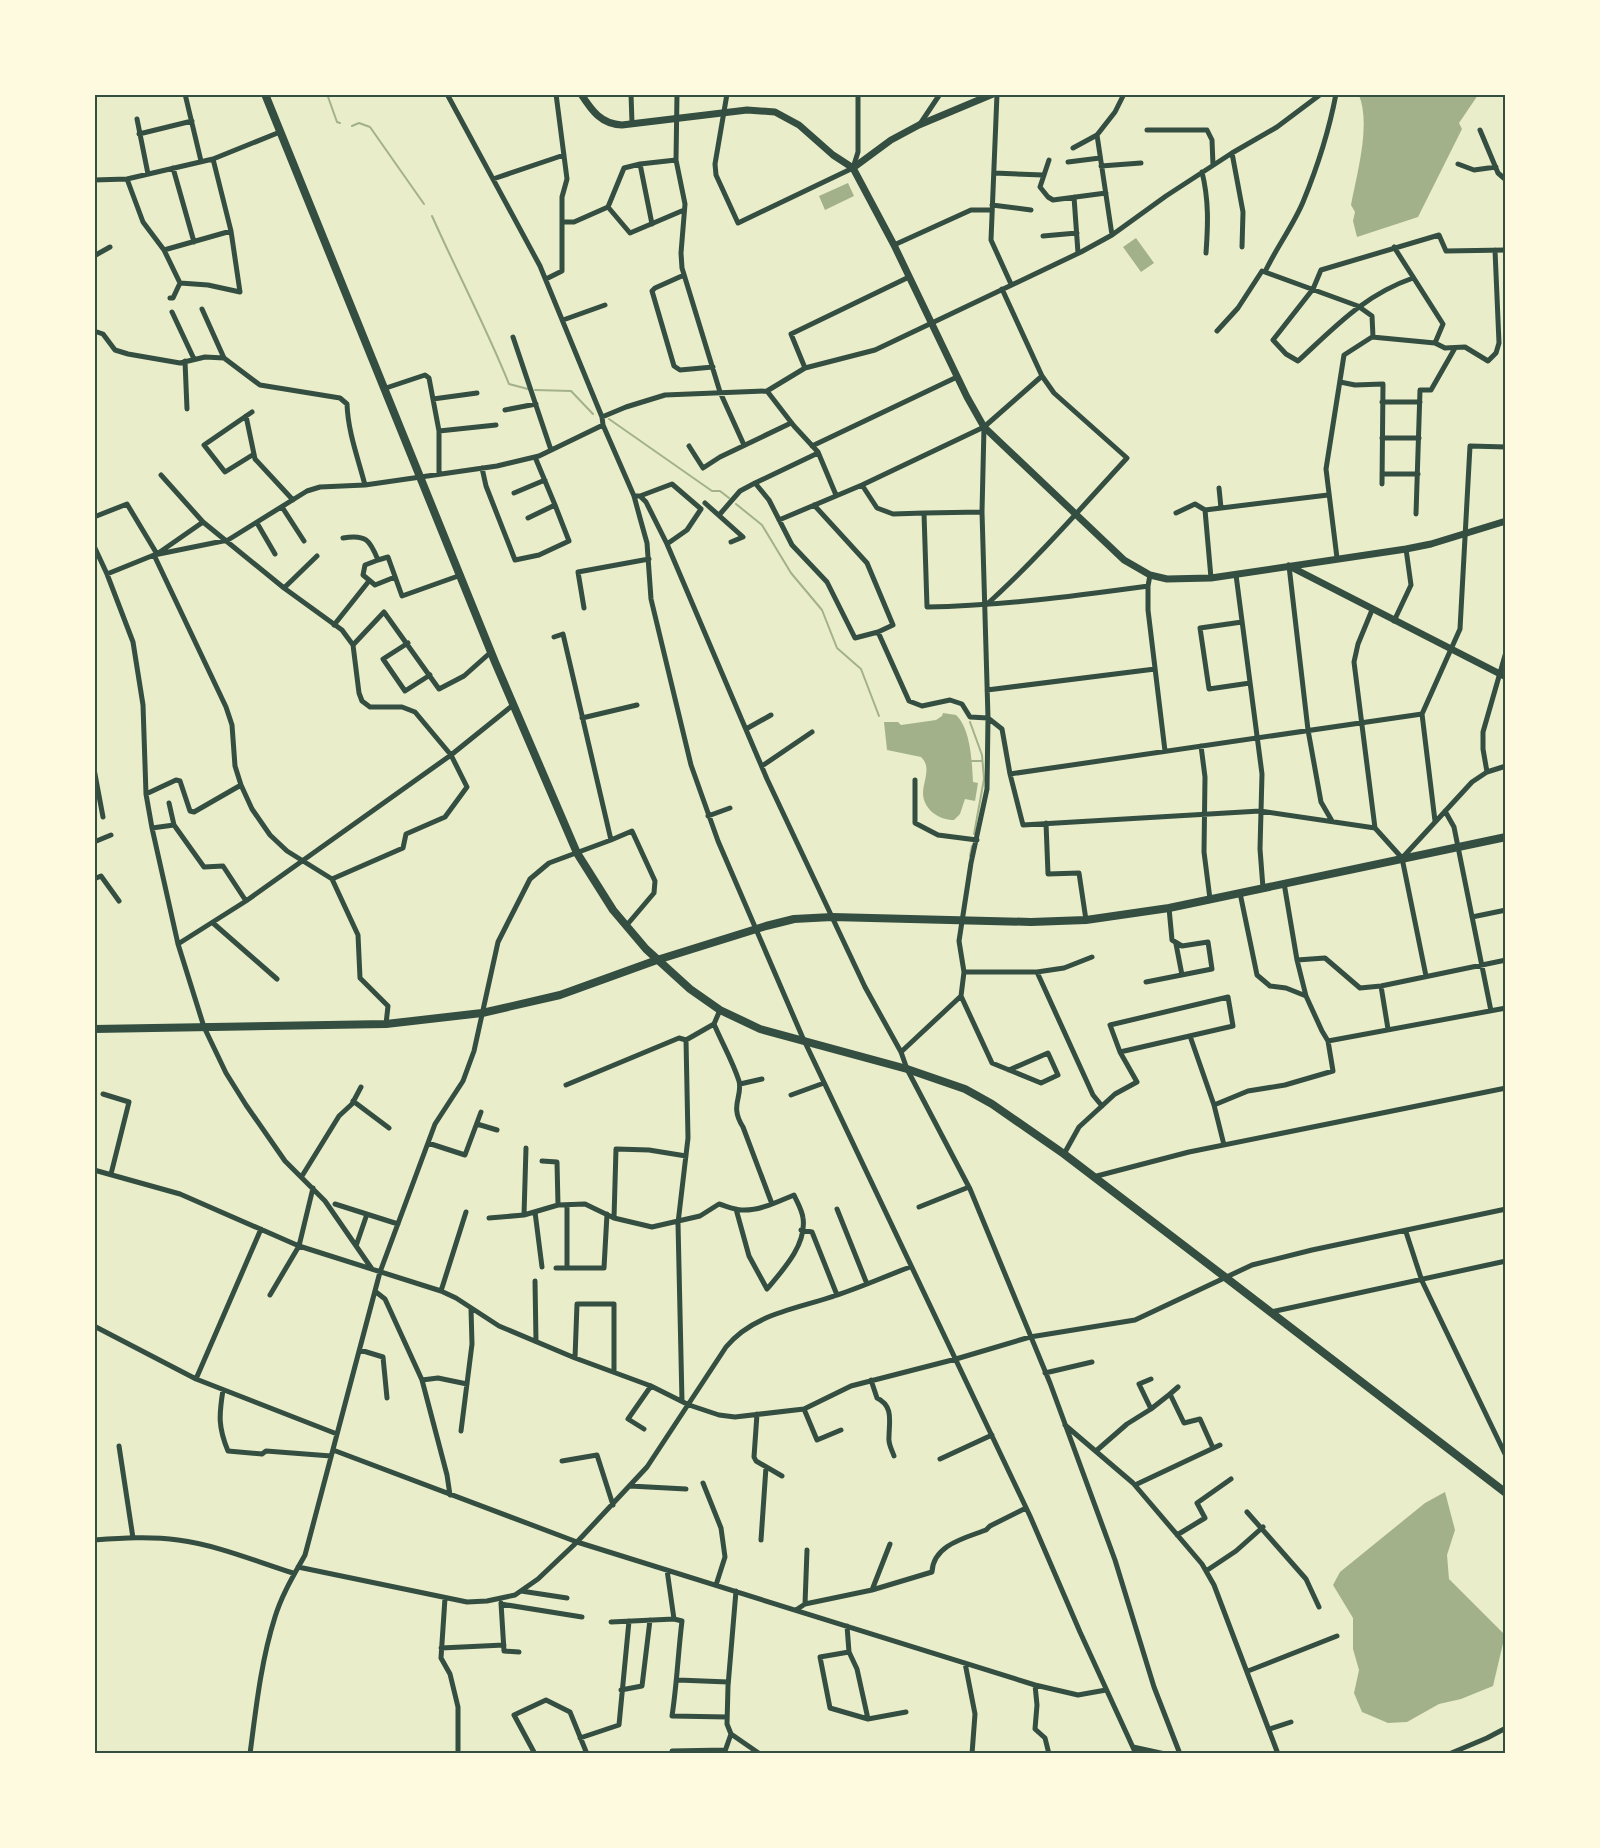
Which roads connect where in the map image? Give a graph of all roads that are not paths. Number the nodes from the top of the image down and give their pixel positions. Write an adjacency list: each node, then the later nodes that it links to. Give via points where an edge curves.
1 (185, 94): 18 (street)
2 (265, 94): 23 (main road)
3 (447, 94): 48 (street)
4 (556, 94): 28 (street)
5 (581, 94): 19 (street, via 602,120)
6 (632, 94): 19 (street)
7 (677, 94): 16 (street)
8 (727, 94): 15 (street)
9 (858, 94): 42 (street, via 858,152)
10 (940, 94): 20 (street)
11 (995, 94): 20 (street); 44 (street)
12 (1124, 94): 25 (street)
13 (1321, 94): 27 (street, via 1277,127)
14 (1336, 94): 74 (street, via 1302,204)
15 (724, 112): 16 (street); 42 (street, via 775,112 799,125); 42 (street, via 716,175 738,223)
16 (678, 117): 19 (street); 31 (street)
17 (137, 119): 24 (street)
18 (192, 121): 24 (street); 33 (street)
19 (632, 123)
20 (919, 125): 42 (street)
21 (1147, 130): 38 (street, via 1207,130 1212,140)
22 (1480, 130): 40 (street)
23 (280, 132): 30 (street); 106 (main road)
24 (139, 134): 45 (street)
25 (1096, 135): 26 (street); 29 (street)
26 (1072, 148)
27 (1232, 153): 38 (street); 65 (street, via 1243,212)
28 (564, 155): 48 (street); 57 (street, via 567,179)
29 (1100, 158): 34 (street); 39 (street)
30 (213, 159): 33 (street); 59 (street)
31 (676, 160): 36 (street); 55 (street)
32 (1049, 160): 46 (street)
33 (201, 161): 41 (street)
34 (1068, 162)
35 (1141, 163): 39 (street)
36 (640, 164): 53 (street, via 624,168); 58 (street)
37 (1458, 164): 40 (street, via 1474,170)
38 (1213, 165): 43 (street)
39 (1101, 166): 51 (street)
40 (1496, 166): 50 (street)
41 (173, 168): 45 (street); 63 (street)
42 (853, 168): 64 (street)
43 (1202, 172): 61 (street); 72 (street, via 1208,204)
44 (994, 173): 46 (street); 54 (street)
45 (148, 174): 47 (street)
46 (1043, 175): 52 (street, via 1040,187 1048,197)
47 (128, 179): 49 (street); 68 (street, via 143,222)
48 (493, 179): 78 (street)
49 (94, 180)
50 (1506, 180)
51 (1106, 193): 52 (street); 61 (street)
52 (1074, 197): 60 (street)
53 (608, 207): 57 (street, via 574,222); 58 (street, via 630,233)
54 (992, 208): 56 (street); 64 (street, via 971,210); 80 (street, via 991,240)
55 (684, 210): 58 (street); 75 (street)
56 (1031, 210)
57 (562, 222): 78 (street, via 562,271)
58 (652, 224)
59 (231, 231): 63 (street); 79 (street, via 240,291)
60 (1077, 233): 62 (street); 71 (street)
61 (1112, 235): 71 (street)
62 (1043, 236)
63 (194, 242): 68 (street)
64 (894, 245): 76 (street)
65 (1242, 247)
66 (1394, 247): 69 (street, via 1439,235 1446,251); 77 (street); 82 (street, via 1321,270)
67 (110, 248): 73 (street)
68 (164, 250): 79 (street)
69 (1495, 250): 70 (street); 88 (street)
70 (1506, 250)
71 (1078, 254): 80 (street)
72 (1206, 254)
73 (94, 256)
74 (1265, 272): 82 (street); 93 (street)
75 (684, 275): 101 (street); 101 (street, via 652,291 674,366 680,370)
76 (909, 277): 91 (street); 102 (street, via 791,334)
77 (1413, 278): 85 (street); 96 (street, via 1443,324)
78 (546, 279): 90 (street)
79 (180, 283): 83 (street)
80 (1011, 284): 81 (street)
81 (1002, 289): 91 (street); 103 (street)
82 (1313, 289): 85 (street); 85 (street, via 1273,340 1298,361)
83 (170, 298)
84 (605, 305): 90 (street)
85 (1358, 306): 95 (street, via 1371,316)
86 (202, 309): 98 (street)
87 (172, 312): 99 (street)
88 (1498, 315): 89 (street); 97 (street, via 1498,343 1488,362 1466,347)
89 (1506, 315)
90 (563, 320): 118 (street)
91 (932, 323): 102 (street, via 875,350); 104 (street)
92 (94, 331): 100 (street, via 103,334 115,350)
93 (1217, 331)
94 (513, 337): 113 (street)
95 (1373, 337): 96 (street); 105 (street, via 1344,355)
96 (1434, 344): 97 (street)
97 (1455, 348): 112 (street, via 1431,390 1420,390)
98 (224, 358): 99 (street); 143 (street, via 260,385 340,398 347,404 349,429)
99 (194, 359): 100 (street)
100 (185, 362): 114 (street)
101 (713, 367): 108 (street)
102 (806, 368): 107 (street)
103 (1042, 376): 122 (street); 162 (street, via 1061,401 1127,458)
104 (957, 377): 122 (street); 128 (street)
105 (1340, 382): 111 (street, via 1383,384); 148 (street, via 1326,469)
106 (386, 388): 110 (street, via 425,375); 139 (main road)
107 (768, 391): 108 (street); 119 (street)
108 (720, 392): 118 (street, via 665,396); 126 (street)
109 (477, 393): 110 (street)
110 (433, 399): 123 (street)
111 (1382, 402): 112 (street); 124 (street)
112 (1420, 402): 125 (street)
113 (536, 404): 115 (street); 130 (street)
114 (187, 409)
115 (505, 410)
116 (252, 412): 117 (street)
117 (246, 417): 132 (street); 132 (street, via 204,445 225,472)
118 (602, 417): 121 (street)
119 (791, 423): 126 (street); 128 (street)
120 (496, 425): 123 (street)
121 (603, 425): 130 (street); 149 (street)
122 (984, 427): 144 (street); 157 (street); 162 (street)
123 (439, 431): 135 (street)
124 (1382, 438): 125 (street); 136 (street)
125 (1419, 438): 137 (street)
126 (744, 445): 127 (street, via 703,468)
127 (689, 446)
128 (812, 446): 131 (street)
129 (1506, 447): 169 (street, via 1470,446)
130 (551, 450): 133 (street)
131 (818, 453): 141 (street); 147 (street)
132 (254, 454): 150 (street)
133 (535, 457): 134 (street); 140 (street)
134 (482, 468): 135 (street); 152 (street, via 515,560 539,555 569,541)
135 (439, 473): 139 (street)
136 (1382, 474): 137 (street); 142 (street)
137 (1418, 474): 161 (street)
138 (161, 475): 167 (street)
139 (422, 478): 143 (street); 185 (main road)
140 (544, 480): 146 (street); 152 (street)
141 (755, 483): 160 (street, via 740,491); 165 (street)
142 (1382, 484)
143 (365, 485): 150 (street, via 320,487)
144 (862, 485): 147 (street); 158 (street, via 877,508 893,514)
145 (1219, 488): 155 (street)
146 (514, 493)
147 (836, 495): 153 (street)
148 (1328, 495): 155 (street); 181 (street)
149 (637, 496): 174 (street, via 646,502); 174 (street, via 672,484 700,509 687,530); 180 (street)
150 (293, 500): 154 (street)
151 (705, 503): 160 (street)
152 (555, 505): 164 (street)
153 (814, 506): 165 (street); 199 (street, via 867,563 893,625)
154 (282, 507): 168 (street); 172 (street)
155 (1221, 508): 156 (street)
156 (1205, 510): 159 (street, via 1195,504); 189 (street)
157 (982, 512): 158 (street); 193 (street)
158 (924, 513): 193 (street, via 927,607)
159 (1176, 513)
160 (720, 514): 173 (street, via 743,537)
161 (1416, 514)
162 (1075, 515): 186 (street, via 1124,560); 193 (street)
163 (94, 517): 177 (street, via 127,504)
164 (528, 518)
165 (779, 520): 199 (street, via 792,544 826,582 855,638)
166 (1506, 521): 169 (street)
167 (203, 522): 171 (street); 177 (street)
168 (257, 523): 171 (street); 178 (street)
169 (1464, 534): 176 (street); 204 (street, via 1460,629)
170 (343, 538): 182 (street, via 362,537 372,544)
171 (228, 540): 177 (street); 192 (street)
172 (304, 541)
173 (731, 542)
174 (667, 544): 218 (street)
175 (94, 546): 184 (street)
176 (1407, 549): 181 (street); 196 (street, via 1411,585)
177 (156, 554): 184 (street); 231 (street, via 226,707)
178 (275, 554)
179 (317, 556): 192 (street)
180 (649, 558): 194 (street, via 578,572); 238 (street, via 651,599 691,765)
181 (1337, 558): 183 (street)
182 (378, 560): 188 (street, via 388,557); 190 (street, via 365,565 363,575)
183 (1289, 566): 187 (street); 195 (street); 219 (street)
184 (107, 574): 232 (street, via 133,642 143,705)
185 (461, 575): 188 (street, via 402,596); 203 (main road)
186 (1150, 575): 189 (street, via 1167,579); 191 (street)
187 (1236, 575): 189 (street); 197 (street)
188 (395, 577): 190 (street, via 375,585)
189 (1211, 578)
190 (369, 581): 198 (street)
191 (1148, 586): 193 (street); 206 (street)
192 (284, 588): 198 (street)
193 (985, 606): 210 (street)
194 (584, 608)
195 (1372, 610): 196 (street); 217 (street, via 1354,662)
196 (1394, 621): 204 (street)
197 (1242, 622): 209 (street); 209 (street, via 1200,628 1209,689)
198 (334, 625): 202 (street)
199 (878, 632): 216 (street, via 909,701 922,706 950,700 962,704 970,717)
200 (554, 637): 215 (street, via 563,634)
201 (408, 643): 202 (street, via 384,612); 207 (street); 207 (street, via 383,659 405,691)
202 (353, 645): 224 (street, via 362,701 370,707 402,707 415,712)
203 (491, 651): 207 (street, via 464,676 440,689); 211 (main road)
204 (1452, 651): 208 (street); 213 (street)
205 (1506, 652): 208 (street)
206 (1155, 669): 210 (street); 223 (street)
207 (430, 675)
208 (1502, 677): 228 (street, via 1483,732)
209 (1250, 683): 221 (street)
210 (987, 690): 216 (street)
211 (513, 705): 224 (street); 252 (main road)
212 (637, 705): 215 (street)
213 (1422, 714): 217 (street); 241 (street)
214 (771, 715): 218 (street)
215 (582, 718): 248 (street)
216 (988, 718): 229 (street, via 1002,729); 249 (street, via 987,789)
217 (1361, 722): 219 (street); 245 (street)
218 (746, 729): 225 (street)
219 (1308, 730): 221 (street); 240 (street, via 1321,802)
220 (812, 732): 225 (street)
221 (1258, 737): 222 (street); 235 (street)
222 (1201, 746): 223 (street); 237 (street)
223 (1165, 751): 229 (street)
224 (451, 755): 254 (street); 256 (street, via 467,787 445,817 406,834 403,848)
225 (762, 766): 265 (street)
226 (1506, 766): 228 (street)
227 (94, 769): 239 (street)
228 (1487, 772): 236 (street)
229 (1010, 774): 242 (street, via 1023,825)
230 (915, 780): 249 (street, via 915,823 938,835)
231 (241, 785): 232 (street, via 194,812 190,811 180,781); 254 (street, via 270,835)
232 (146, 794): 244 (street)
233 (169, 802): 243 (street)
234 (730, 808): 238 (street)
235 (1260, 811): 237 (street); 240 (street); 258 (street)
236 (1445, 811): 241 (street); 251 (street, via 1454,827)
237 (1204, 814): 242 (street); 260 (street)
238 (708, 816): 271 (street)
239 (103, 817)
240 (1332, 821): 245 (street)
241 (1434, 821): 253 (street)
242 (1046, 823): 267 (street, via 1048,874 1079,873)
243 (174, 825): 244 (street); 261 (street, via 204,867 223,866)
244 (152, 828): 272 (street)
245 (1375, 828): 253 (street)
246 (111, 835): 250 (street)
247 (1506, 837): 251 (main road)
248 (611, 840): 252 (street); 270 (street, via 632,831 655,882 654,893)
249 (977, 840): 268 (street)
250 (94, 842)
251 (1458, 847): 253 (main road); 266 (street)
252 (576, 853): 270 (main road); 291 (street, via 549,863 530,879 498,942)
253 (1402, 858): 257 (main road); 282 (street)
254 (302, 861): 256 (street); 261 (street)
255 (94, 879): 262 (street, via 101,876)
256 (332, 879): 292 (street, via 358,935 360,978 388,1006)
257 (1284, 883): 258 (main road); 276 (street)
258 (1263, 888): 259 (main road)
259 (1240, 892): 260 (main road); 287 (street, via 1257,975 1270,986)
260 (1210, 899): 263 (main road)
261 (246, 901): 269 (street)
262 (118, 902)
263 (1169, 908): 267 (main road); 273 (street, via 1172,940)
264 (1506, 910): 266 (street)
265 (832, 917): 268 (main road); 271 (main road, via 795,919); 301 (street)
266 (1472, 917): 278 (street)
267 (1086, 920): 268 (main road)
268 (961, 921): 279 (street, via 959,941)
269 (213, 923): 272 (street); 283 (street)
270 (626, 926): 275 (main road)
271 (757, 929): 275 (main road); 298 (street)
272 (178, 944): 294 (street)
273 (1176, 944): 281 (street); 281 (street, via 1208,942 1212,969)
274 (1092, 957): 280 (street, via 1064,968)
275 (657, 960): 289 (main road); 291 (main road, via 560,995)
276 (1297, 960): 285 (street, via 1325,958 1360,988); 287 (street)
277 (1506, 960): 278 (street)
278 (1481, 964): 282 (street); 290 (street)
279 (964, 972): 280 (street); 286 (street)
280 (1037, 972): 315 (street, via 1093,1095)
281 (1182, 975): 284 (street)
282 (1426, 976): 285 (street)
283 (278, 979)
284 (1146, 982)
285 (1381, 986): 296 (street)
286 (961, 996): 301 (street); 304 (street, via 992,1063)
287 (1306, 996): 300 (street)
288 (1506, 1008): 290 (street)
289 (720, 1010): 293 (street); 298 (main road, via 760,1029)
290 (1491, 1011): 296 (street)
291 (482, 1013): 292 (main road); 320 (street, via 463,1082 435,1124)
292 (386, 1024): 294 (main road)
293 (714, 1024): 299 (street); 307 (street)
294 (204, 1027): 295 (main road); 328 (street, via 246,1105 285,1161)
295 (94, 1029)
296 (1388, 1029): 300 (street)
297 (1191, 1036): 302 (street); 302 (street, via 1233,1026 1228,997 1110,1025); 314 (street)
298 (803, 1039): 303 (main road); 306 (street)
299 (686, 1040): 308 (street, via 679,1038); 324 (street)
300 (1328, 1041): 314 (street, via 1333,1071 1248,1091)
301 (901, 1052): 303 (street)
302 (1120, 1052): 315 (street, via 1137,1082)
303 (907, 1069): 323 (main road, via 965,1089); 330 (street)
304 (1009, 1070): 304 (street, via 1041,1083 1058,1075 1048,1053)
305 (762, 1079): 307 (street)
306 (824, 1083): 312 (street); 356 (street)
307 (740, 1084): 333 (street, via 738,1119)
308 (566, 1085)
309 (361, 1088): 313 (street)
310 (1506, 1088): 321 (street)
311 (103, 1094): 327 (street, via 129,1102)
312 (791, 1095)
313 (353, 1101): 318 (street); 328 (street, via 339,1116)
314 (1214, 1105): 321 (street)
315 (1102, 1106): 323 (street, via 1079,1127)
316 (481, 1112): 317 (street)
317 (477, 1124): 319 (street); 320 (street, via 465,1155)
318 (389, 1128)
319 (497, 1130)
320 (428, 1143): 348 (street)
321 (1224, 1145): 329 (street)
322 (526, 1148): 344 (street)
323 (1064, 1154): 329 (main road)
324 (686, 1156): 346 (street, via 616,1149); 347 (street)
325 (542, 1161): 334 (street, via 557,1161)
326 (94, 1170): 327 (street)
327 (111, 1174): 349 (street, via 180,1194)
328 (302, 1176): 331 (street)
329 (1093, 1177): 361 (main road)
330 (969, 1187): 336 (street); 372 (street)
331 (313, 1188): 352 (street); 353 (street)
332 (335, 1204): 342 (street)
333 (772, 1204): 337 (street); 350 (street, via 794,1195 803,1219)
334 (558, 1205): 335 (street); 341 (street)
335 (567, 1205): 343 (street, via 585,1204); 358 (street)
336 (920, 1207)
337 (736, 1209): 347 (street, via 718,1204 700,1216); 350 (street, via 749,1256 766,1289 789,1263)
338 (837, 1209): 364 (street)
339 (1506, 1209): 351 (street)
340 (466, 1212): 365 (street)
341 (535, 1212): 344 (street); 355 (street)
342 (367, 1214): 348 (street); 353 (street)
343 (608, 1214): 346 (street); 358 (street, via 604,1268)
344 (524, 1215): 345 (street)
345 (489, 1218)
346 (614, 1218): 347 (street, via 652,1227)
347 (678, 1222): 390 (street)
348 (398, 1224): 360 (street)
349 (261, 1229): 352 (street); 380 (street)
350 (801, 1230): 368 (street, via 812,1232)
351 (1406, 1232): 361 (street, via 1252,1265); 363 (street)
352 (299, 1246): 359 (street); 367 (street)
353 (356, 1246): 359 (street)
354 (1506, 1261): 363 (street)
355 (542, 1267)
356 (910, 1267): 364 (street); 376 (street)
357 (556, 1268): 358 (street)
358 (567, 1268)
359 (372, 1269): 360 (street)
360 (380, 1272): 365 (street); 366 (street)
361 (1225, 1277): 370 (main road); 372 (street, via 1135,1320)
362 (535, 1281): 373 (street)
363 (1422, 1281): 370 (street); 407 (street)
364 (867, 1284): 368 (street)
365 (441, 1291): 369 (street)
366 (376, 1292): 374 (street); 382 (street, via 385,1299)
367 (270, 1295)
368 (837, 1295): 391 (street, via 755,1322 736,1334)
369 (471, 1309): 373 (street); 384 (street)
370 (1271, 1312): 417 (main road)
371 (94, 1326): 380 (street)
372 (1030, 1337): 376 (street); 379 (street)
373 (536, 1341): 375 (street)
374 (360, 1350): 389 (street, via 383,1357); 399 (street)
375 (575, 1358): 378 (street); 378 (street, via 576,1304 614,1304)
376 (956, 1359): 383 (street); 400 (street)
377 (1092, 1362): 379 (street)
378 (614, 1372): 385 (street)
379 (1045, 1373): 395 (street)
380 (196, 1379): 387 (street)
381 (1151, 1379): 393 (street, via 1139,1384)
382 (422, 1380): 384 (street, via 438,1378); 418 (street)
383 (871, 1380): 392 (street); 406 (street, via 877,1398 889,1409 888,1440)
384 (467, 1384): 398 (street)
385 (651, 1386): 390 (street); 396 (street, via 628,1419)
386 (1178, 1388): 388 (street)
387 (223, 1390): 399 (street); 405 (street, via 219,1415 228,1451)
388 (1170, 1394): 393 (street); 403 (street, via 1184,1423 1200,1419)
389 (387, 1398)
390 (682, 1401): 391 (street)
391 (689, 1405): 394 (street, via 719,1415); 415 (street)
392 (804, 1409): 394 (street); 397 (street, via 817,1440)
393 (1151, 1409): 404 (street)
394 (757, 1414): 410 (street, via 754,1457)
395 (1063, 1424): 404 (street); 482 (street, via 1115,1560 1154,1687)
396 (644, 1429)
397 (841, 1430)
398 (461, 1431)
399 (337, 1434): 405 (street)
400 (992, 1435): 408 (street); 420 (street)
401 (1220, 1445): 403 (street)
402 (118, 1446): 424 (street)
403 (1213, 1448): 414 (street)
404 (1096, 1451): 414 (street)
405 (332, 1453): 418 (street); 430 (street, via 305,1555)
406 (894, 1456)
407 (1506, 1456)
408 (940, 1459)
409 (562, 1461): 419 (street, via 597,1455)
410 (766, 1467): 411 (street); 426 (street)
411 (782, 1476)
412 (1231, 1479): 423 (street, via 1197,1503 1205,1518)
413 (704, 1482): 434 (street, via 721,1528 725,1557)
414 (1135, 1485): 423 (street)
415 (630, 1486): 416 (street); 419 (street)
416 (686, 1489)
417 (1506, 1493)
418 (450, 1495): 427 (street)
419 (614, 1505): 427 (street)
420 (1026, 1508): 435 (street, via 943,1548 932,1563 932,1572); 461 (street)
421 (1247, 1512): 422 (street)
422 (1263, 1527): 432 (street); 442 (street, via 1306,1579)
423 (1177, 1535): 432 (street)
424 (134, 1538): 425 (street); 433 (street, via 214,1547)
425 (94, 1540)
426 (761, 1540)
427 (578, 1542): 431 (street); 436 (street)
428 (890, 1544): 435 (street)
429 (807, 1550): 441 (street)
430 (298, 1567): 433 (street); 438 (street)
431 (666, 1570): 434 (street); 445 (street)
432 (1206, 1571): 456 (street)
433 (293, 1573): 473 (street, via 275,1616 257,1694)
434 (716, 1585): 437 (street)
435 (872, 1590): 441 (street)
436 (521, 1591): 439 (street); 440 (street)
437 (736, 1591): 443 (street); 458 (street)
438 (445, 1598): 440 (street); 452 (street)
439 (567, 1598)
440 (500, 1601): 444 (street); 451 (street)
441 (805, 1604): 443 (street)
442 (1319, 1607)
443 (796, 1610): 449 (street)
444 (582, 1617)
445 (675, 1619): 446 (street); 457 (street, via 682,1622)
446 (650, 1620): 447 (street); 460 (street, via 642,1686)
447 (629, 1621): 448 (street); 460 (street)
448 (611, 1622)
449 (847, 1626): 454 (street); 455 (street)
450 (1337, 1636): 456 (street)
451 (504, 1645): 452 (street); 453 (street, via 504,1651)
452 (441, 1648): 474 (street, via 458,1707)
453 (519, 1652)
454 (849, 1652): 464 (street, via 857,1669); 464 (street, via 820,1657 830,1708)
455 (965, 1663): 459 (street); 478 (street, via 975,1714)
456 (1248, 1671): 467 (street)
457 (678, 1680): 458 (street); 463 (street, via 672,1716)
458 (728, 1682): 463 (street)
459 (1035, 1685): 461 (street, via 1078,1695); 479 (street, via 1035,1728 1045,1738)
460 (621, 1690): 469 (street, via 619,1725)
461 (1106, 1690): 470 (street)
462 (906, 1712): 464 (street)
463 (727, 1717): 468 (street)
464 (868, 1719)
465 (1291, 1722): 467 (street)
466 (1506, 1728): 484 (street)
467 (1270, 1729): 483 (street)
468 (730, 1734): 472 (street); 477 (street)
469 (580, 1738): 475 (street, via 570,1712 546,1700 514,1715); 476 (street)
470 (1133, 1747): 480 (street); 481 (street)
471 (672, 1751): 472 (street)
472 (724, 1752)
473 (250, 1754)
474 (459, 1754)
475 (535, 1754)
476 (587, 1754)
477 (760, 1754)
478 (972, 1754)
479 (1049, 1754)
480 (1136, 1754)
481 (1165, 1754)
482 (1180, 1754)
483 (1278, 1754)
484 (1449, 1754)

